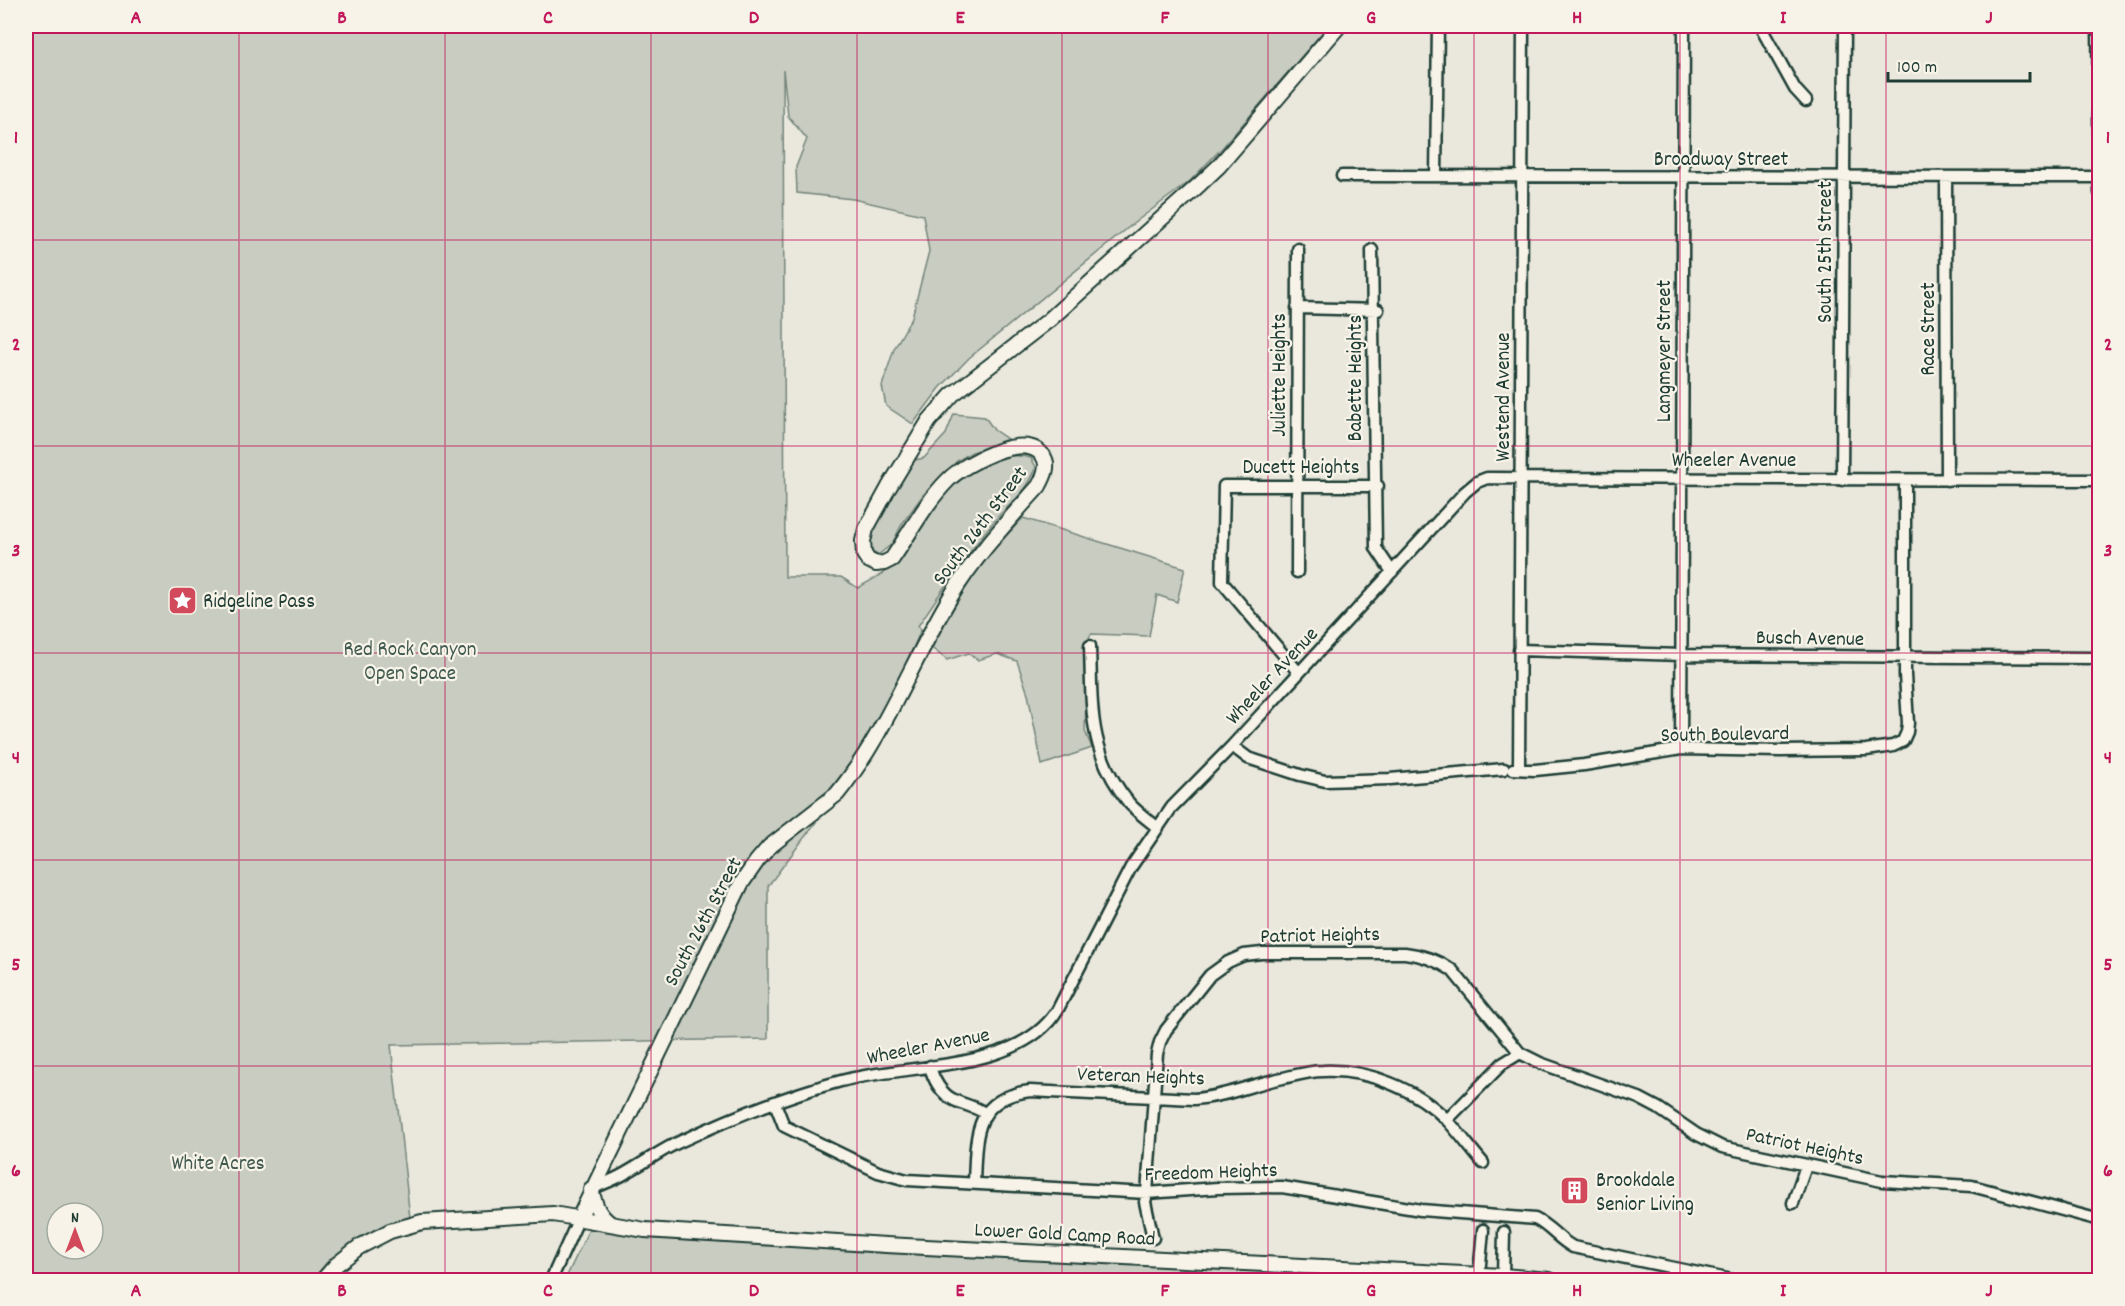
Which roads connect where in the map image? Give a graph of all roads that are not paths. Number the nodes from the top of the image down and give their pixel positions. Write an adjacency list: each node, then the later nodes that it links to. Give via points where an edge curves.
1 (1339, 26): 50 (street, South 26th Street, via 1219,166 1049,320 952,395 929,421 866,529 864,554 876,564 892,560 934,496 973,462 1025,446 1044,457 1044,476 961,580 846,783 769,847 741,884)
2 (1438, 26): 11 (street)
3 (1523, 26): 9 (street, Westend Avenue)
4 (1684, 26): 13 (street, Langmeyer Street)
5 (1760, 26): 8 (street, via 1795,89)
6 (1845, 26): 14 (street, South 25th Street)
7 (2098, 26): 12 (street)
8 (1806, 101)
9 (1522, 175): 11 (street, Broadway Street); 13 (street, Broadway Street); 21 (street, Westend Avenue)
10 (1342, 176): 11 (street, Broadway Street)
11 (1436, 176)
12 (2099, 177): 15 (street, Broadway Street); 16 (street)
13 (1683, 178): 14 (street, Broadway Street); 22 (street, Langmeyer Street)
14 (1844, 178): 15 (street, Broadway Street); 23 (street, South 25th Street)
15 (1946, 178): 25 (street, Race Street)
16 (2100, 193)
17 (1298, 249): 19 (street, Juliette Heights)
18 (1372, 250): 20 (street, Babette Heights)
19 (1297, 308): 20 (street); 27 (street, Juliette Heights)
20 (1376, 310): 28 (street, Babette Heights)
21 (1521, 478): 22 (street, Wheeler Avenue); 30 (street, Wheeler Avenue, via 1487,478 1477,482); 32 (street, Westend Avenue)
22 (1682, 479): 23 (street, Wheeler Avenue); 33 (street, Langmeyer Street)
23 (1842, 480): 24 (street, Wheeler Avenue)
24 (1905, 480): 25 (street, Wheeler Avenue); 34 (street)
25 (1947, 480): 26 (street, Wheeler Avenue)
26 (2100, 480)
27 (1297, 486): 28 (street, Ducett Heights); 29 (street, Juliette Heights); 36 (street, Ducett Heights, via 1224,486 1222,582)
28 (1376, 486): 30 (street, Babette Heights, via 1376,548)
29 (1297, 572)
30 (1392, 572): 36 (street, Wheeler Avenue)
31 (1090, 646): 40 (street, via 1096,741 1111,776 1131,805)
32 (1520, 650): 33 (street, Busch Avenue); 39 (street, Westend Avenue)
33 (1682, 655): 34 (street, Busch Avenue); 38 (street, Langmeyer Street)
34 (1906, 658): 35 (street, Busch Avenue); 38 (street, South Boulevard, via 1907,732 1903,741 1893,746 1866,750)
35 (2100, 658)
36 (1299, 674): 37 (street, Wheeler Avenue)
37 (1232, 746): 39 (street, South Boulevard, via 1248,758 1325,781); 40 (street, Wheeler Avenue)
38 (1681, 749): 39 (street, South Boulevard, via 1584,765)
39 (1512, 769)
40 (1157, 827): 42 (street, Wheeler Avenue, via 1131,867 1052,1020 1010,1048)
41 (1520, 1053): 43 (street, Patriot Heights, via 1462,980 1439,961 1405,953 1262,953 1228,962 1210,975 1166,1030 1156,1054); 46 (street, via 1502,1064); 48 (street, Patriot Heights, via 1639,1098 1722,1147)
42 (930, 1066): 44 (street, Wheeler Avenue, via 843,1080); 45 (street, via 937,1085 953,1100)
43 (1153, 1097): 45 (street, Veteran Heights, via 1030,1091 1000,1100); 46 (street, Veteran Heights, via 1209,1098 1297,1075 1347,1072 1384,1081 1426,1103); 51 (street, Patriot Heights)
44 (775, 1103): 49 (street, Freedom Heights, via 784,1126 878,1172 907,1180); 50 (street, Wheeler Avenue, via 675,1144)
45 (985, 1113): 49 (street, via 976,1143)
46 (1447, 1120): 47 (street, Veteran Heights)
47 (1483, 1163)
48 (1806, 1166): 52 (street); 54 (street, Patriot Heights, via 1882,1181 1972,1186)
49 (974, 1183): 51 (street, Freedom Heights)
50 (591, 1189): 53 (street, South 26th Street); 55 (street, via 601,1217)
51 (1147, 1193): 56 (street, Patriot Heights, via 1145,1202); 62 (street, Freedom Heights, via 1282,1187 1430,1211 1535,1220 1573,1247)
52 (1793, 1203)
53 (579, 1218): 55 (street, Lower Gold Camp Road); 59 (street, Lower Gold Camp Road, via 553,1214 422,1222 359,1247); 60 (street)
54 (2100, 1220)
55 (613, 1226): 57 (street, Lower Gold Camp Road, via 886,1245)
56 (1153, 1238)
57 (1479, 1275): 58 (street, Lower Gold Camp Road); 58 (street, via 1483,1235 1504,1238)
58 (1503, 1276): 61 (street, Lower Gold Camp Road)
59 (323, 1281)
60 (551, 1281)
61 (1550, 1281)
62 (1731, 1281)

